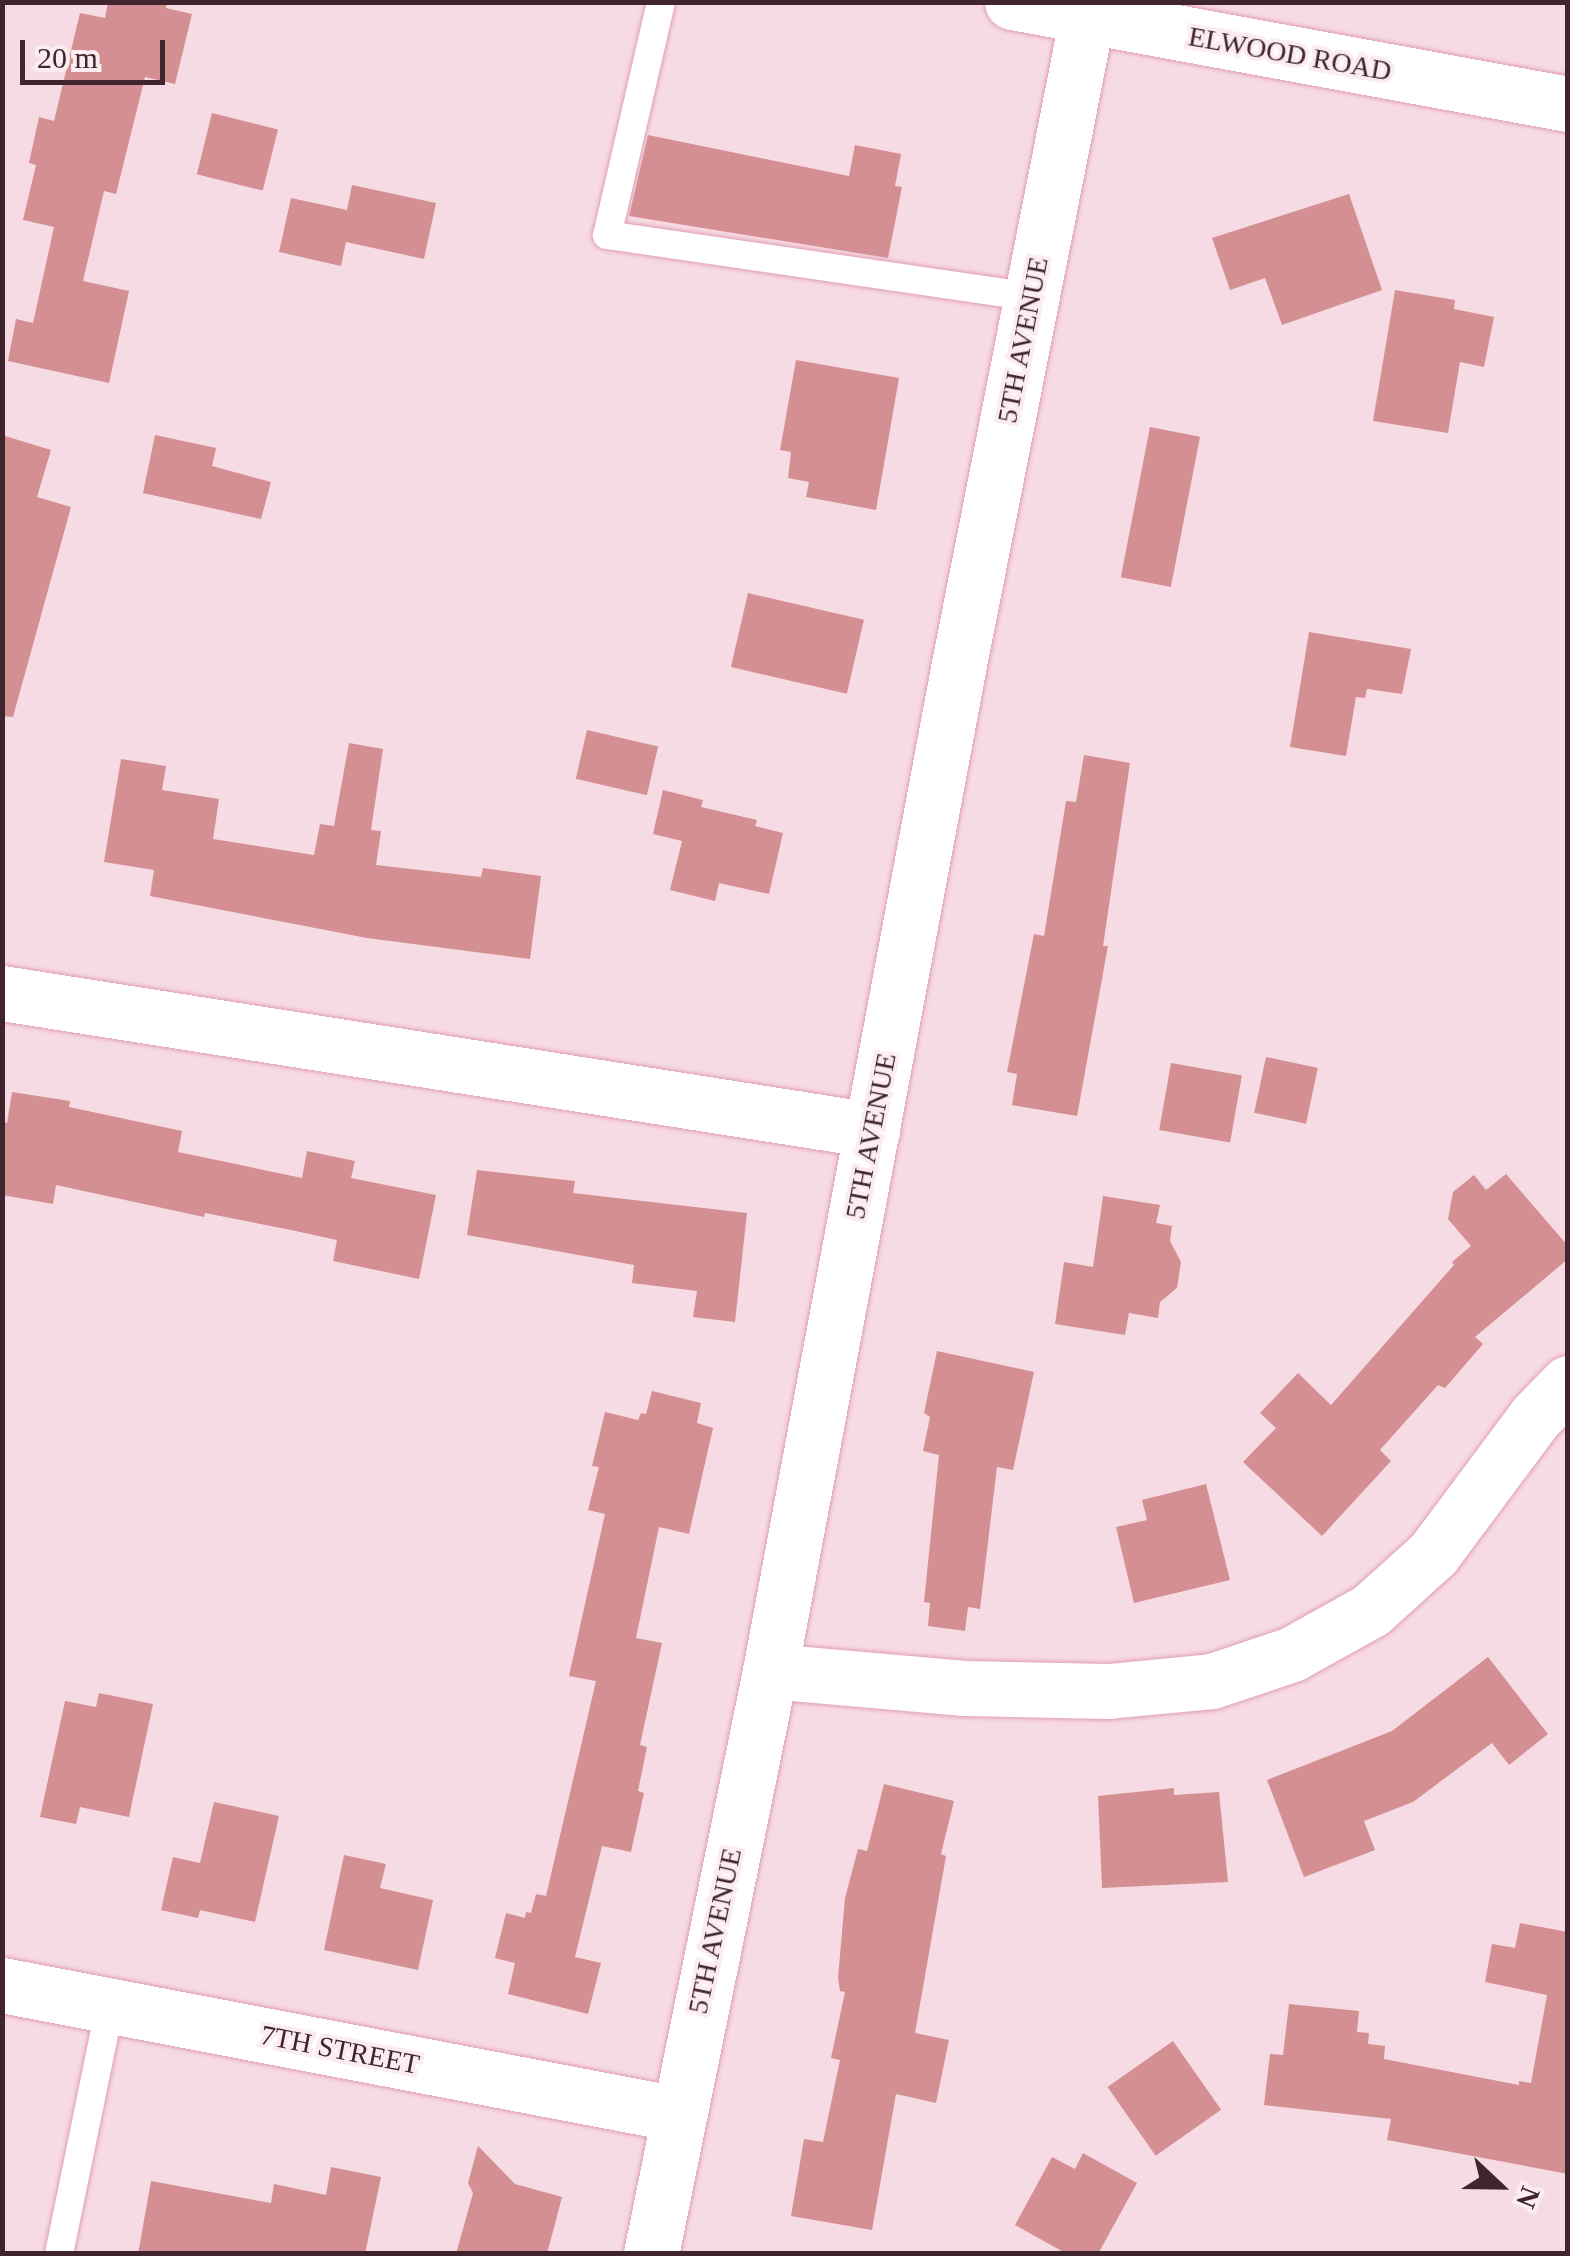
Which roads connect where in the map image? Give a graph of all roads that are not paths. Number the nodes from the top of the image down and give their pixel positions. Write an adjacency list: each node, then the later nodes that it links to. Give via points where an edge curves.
1 (661, 2): 5 (lane, via 606,235)
2 (1012, 2): 3 (street, ELWOOD ROAD)
3 (1086, 17): 4 (street, ELWOOD ROAD); 5 (street, 5TH AVENUE)
4 (1568, 104)
5 (1031, 297): 7 (street, 5TH AVENUE)
6 (2, 994): 7 (street)
7 (872, 1130): 9 (street, 5TH AVENUE)
8 (1568, 1382): 9 (street, via 1433,1554 1371,1610 1292,1654 1212,1681 1108,1691 964,1688)
9 (770, 1671): 12 (street, 5TH AVENUE)
10 (2, 1985): 11 (street, 7TH STREET)
11 (110, 2006): 12 (street, 7TH STREET); 13 (lane)
12 (677, 2114): 14 (street, 5TH AVENUE)
13 (59, 2254)
14 (651, 2254)

